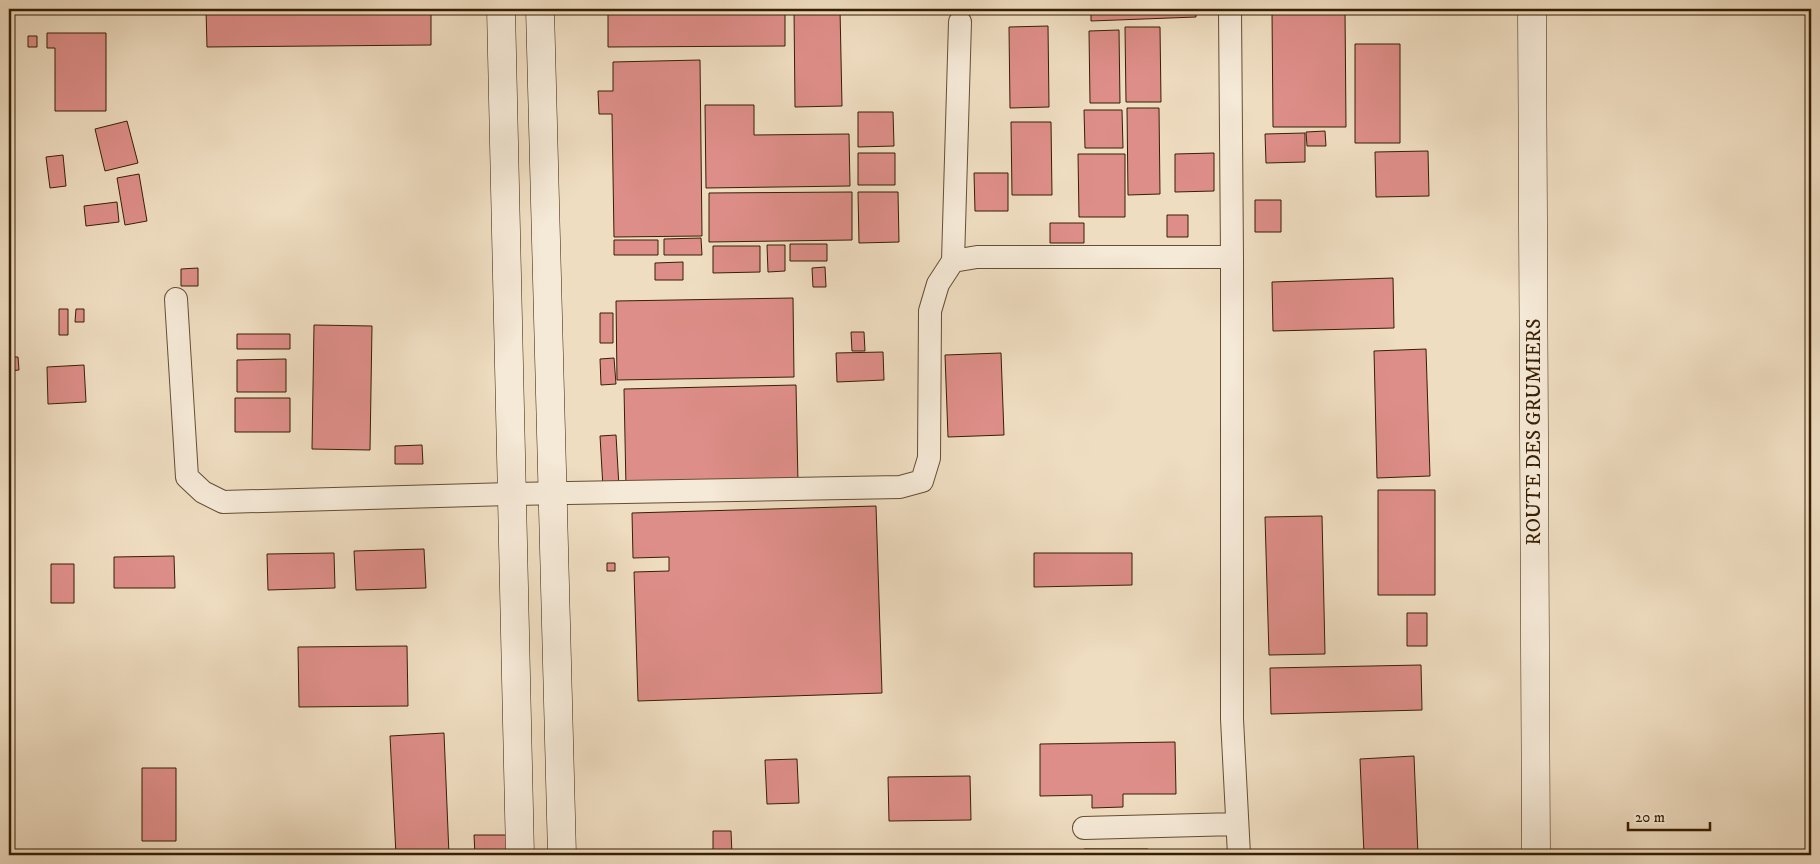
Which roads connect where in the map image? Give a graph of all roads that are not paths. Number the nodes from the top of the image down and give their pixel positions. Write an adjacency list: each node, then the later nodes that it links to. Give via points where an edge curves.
1 (501, 9): 9 (main road)
2 (540, 9): 10 (main road)
3 (1230, 9): 6 (street)
4 (1532, 9): 16 (main road, ROUTE DES GRUMIERS)
5 (960, 22): 7 (street)
6 (1232, 258): 7 (street, via 977,258); 11 (street, via 1232,719)
7 (953, 261): 10 (street, via 938,284 930,311 929,458 922,481 900,487)
8 (176, 299): 9 (street, via 187,477 204,492 223,502)
9 (512, 494): 10 (street); 13 (main road)
10 (552, 494): 14 (main road)
11 (1237, 824): 12 (street); 15 (street)
12 (1084, 828)
13 (520, 855)
14 (562, 855)
15 (1239, 855)
16 (1536, 855)

